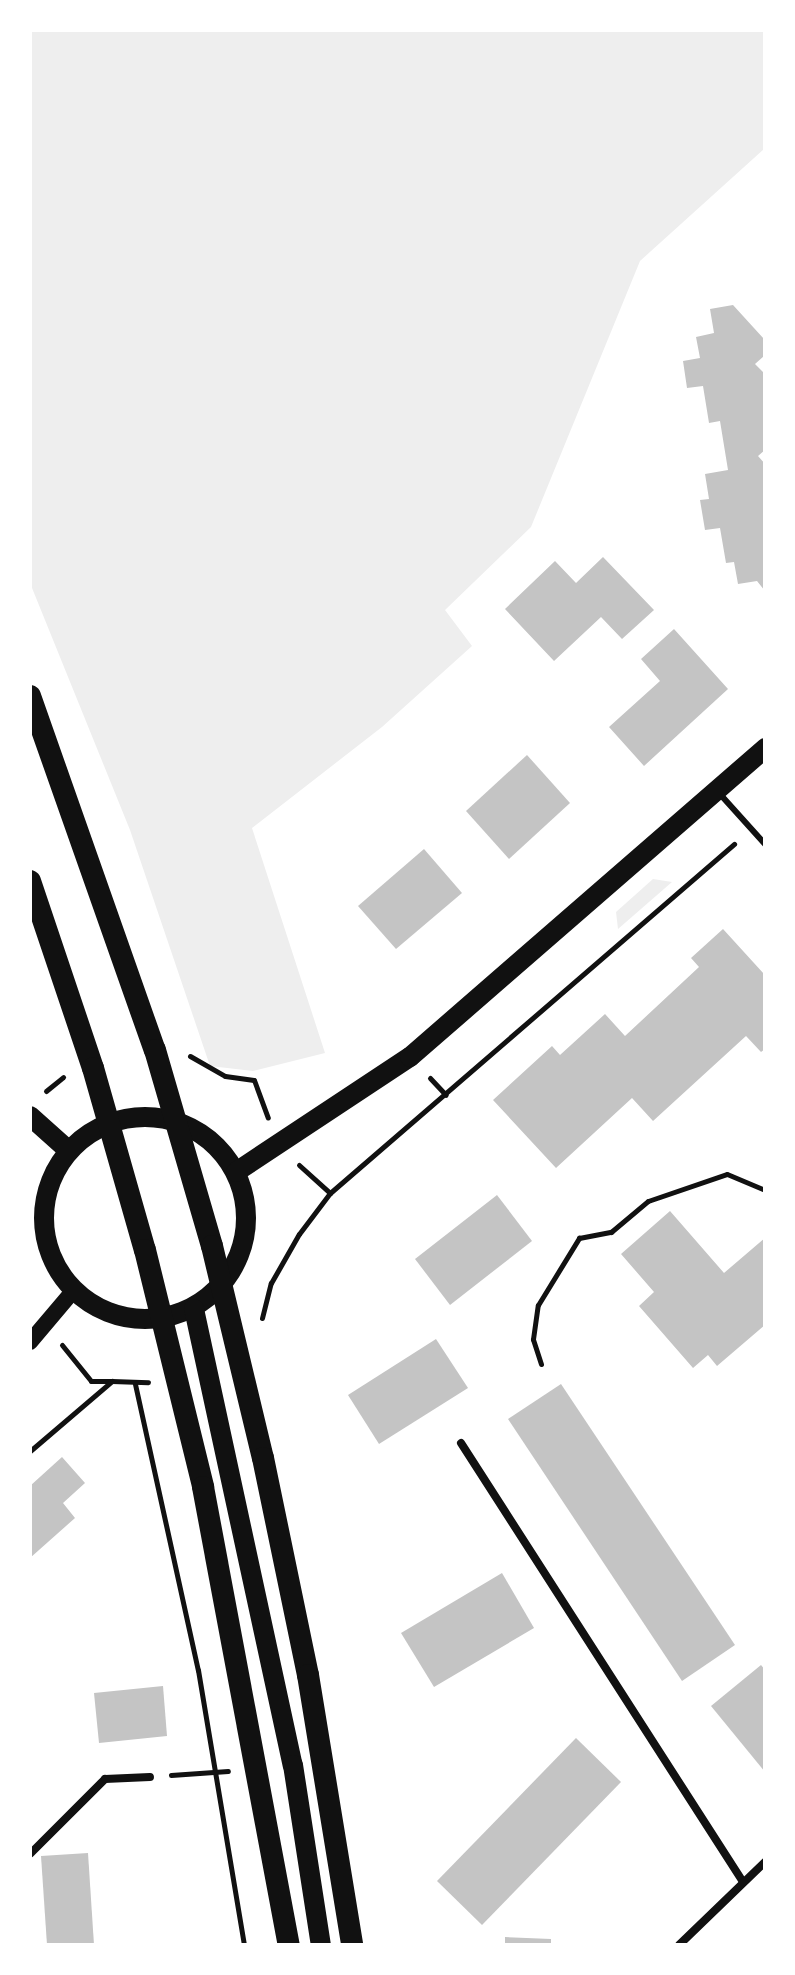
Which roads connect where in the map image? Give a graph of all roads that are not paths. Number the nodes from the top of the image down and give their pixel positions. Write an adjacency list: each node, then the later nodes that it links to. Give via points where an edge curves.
1 (30, 696): 19 (highway, via 159,1065 212,1246 308,1675)
2 (765, 748): 3 (main road)
3 (717, 791): 4 (lane); 8 (main road, via 410,1057)
4 (765, 844)
5 (30, 883): 17 (highway, via 97,1083 200,1472)
6 (30, 1116): 7 (main road)
7 (68, 1150): 8 (main road, via 104,1125 158,1116 199,1132 217,1145); 9 (main road, via 52,1176 44,1206 45,1237 55,1266)
8 (236, 1172): 10 (main road, via 247,1204 245,1239 233,1271)
9 (74, 1290): 10 (main road, via 97,1308 124,1318 153,1320); 11 (main road)
10 (194, 1309): 18 (main road, via 293,1765)
11 (30, 1342)
12 (461, 1443): 16 (street)
13 (150, 1777): 14 (street, via 105,1779)
14 (30, 1854)
15 (765, 1862): 16 (street)
16 (743, 1882): 20 (street)
17 (289, 1945)
18 (321, 1945)
19 (352, 1945)
20 (679, 1945)

